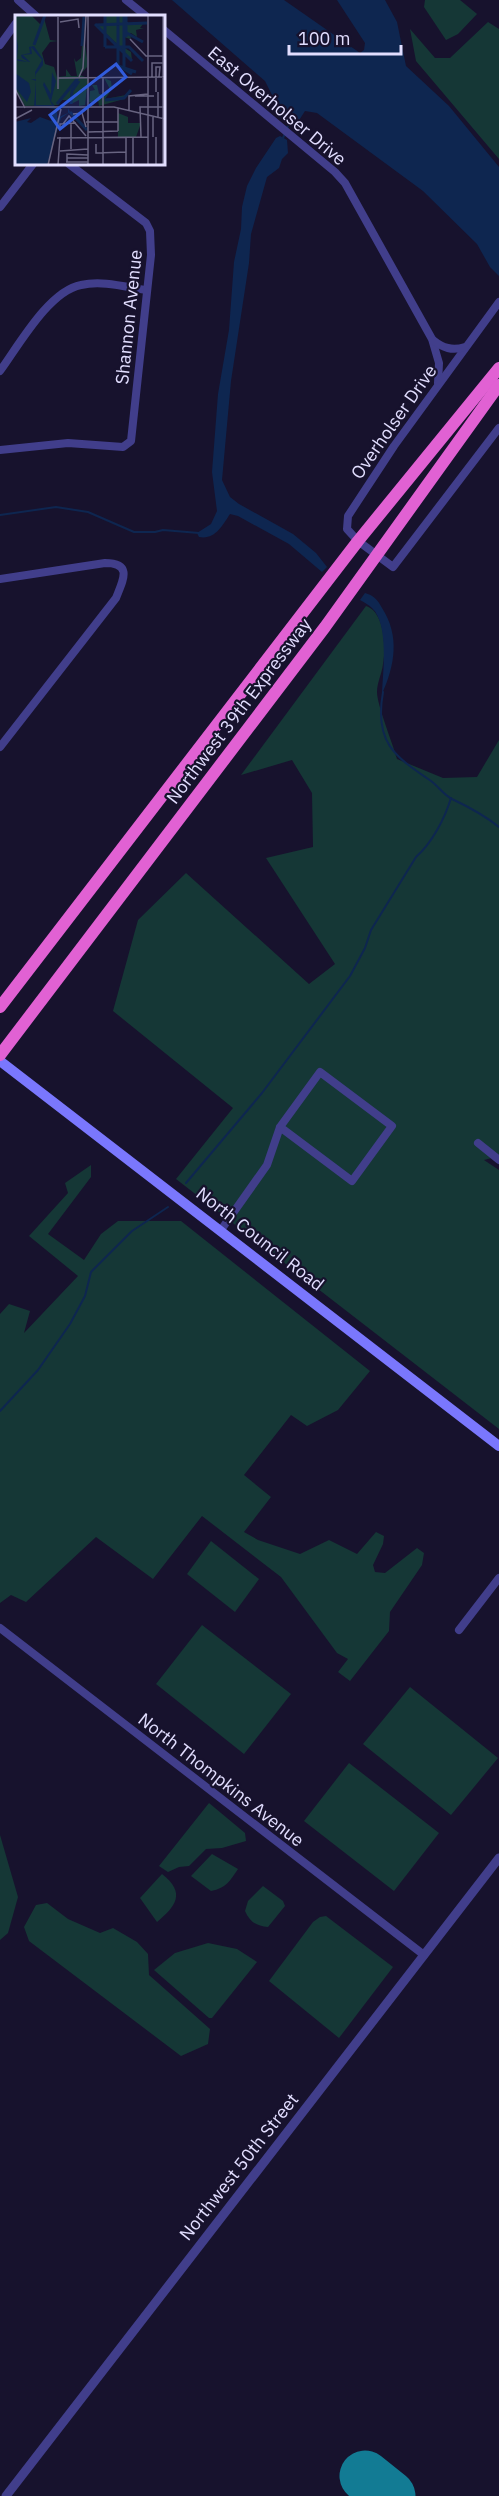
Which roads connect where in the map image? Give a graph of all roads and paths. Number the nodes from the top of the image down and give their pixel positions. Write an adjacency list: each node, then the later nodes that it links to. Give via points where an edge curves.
1 (18, 0): 3 (street)
2 (126, 0): 6 (street)
3 (28, 9): 4 (street); 5 (street)
4 (22, 15)
5 (35, 15)
6 (145, 15)
7 (15, 24): 9 (street)
8 (165, 31): 15 (street, East Overholser Drive, via 345,183)
9 (0, 45)
10 (32, 165): 12 (street)
11 (70, 165): 13 (street, Shannon Avenue, via 146,223 152,244)
12 (0, 207)
13 (146, 290): 18 (street, via 95,283 69,289 46,310); 22 (street, Shannon Avenue, via 131,441 123,447 68,443)
14 (499, 302): 16 (street, Overholser Drive)
15 (432, 339): 16 (street, via 447,348); 19 (street, East Overholser Drive, via 439,363)
16 (465, 347): 19 (street, Overholser Drive)
17 (499, 368): 23 (highway, Northwest 39th Expressway)
18 (0, 371)
19 (438, 385): 23 (street, Overholser Drive, via 348,516 347,529)
20 (499, 385): 24 (highway, Northwest 39th Expressway)
21 (499, 428): 24 (street, via 393,567)
22 (0, 450)
23 (358, 541): 24 (street); 27 (highway, Northwest 39th Expressway)
24 (378, 556): 28 (highway, Northwest 39th Expressway)
25 (0, 579): 26 (street, via 105,563 116,563 125,575 116,598)
26 (0, 747)
27 (0, 1007)
28 (0, 1055)
29 (0, 1061): 33 (main road, North Council Road)
30 (280, 1127): 30 (street, via 320,1072 392,1126 352,1181); 33 (street, via 267,1165)
31 (477, 1143): 32 (street)
32 (499, 1160)
33 (221, 1230): 34 (main road, North Council Road)
34 (499, 1446)
35 (499, 1578): 37 (street)
36 (0, 1628): 39 (street, North Thompkins Avenue)
37 (459, 1630)
38 (499, 1858): 39 (street, Northwest 50th Street)
39 (424, 1955): 40 (street, Northwest 50th Street)
40 (6, 2496)

